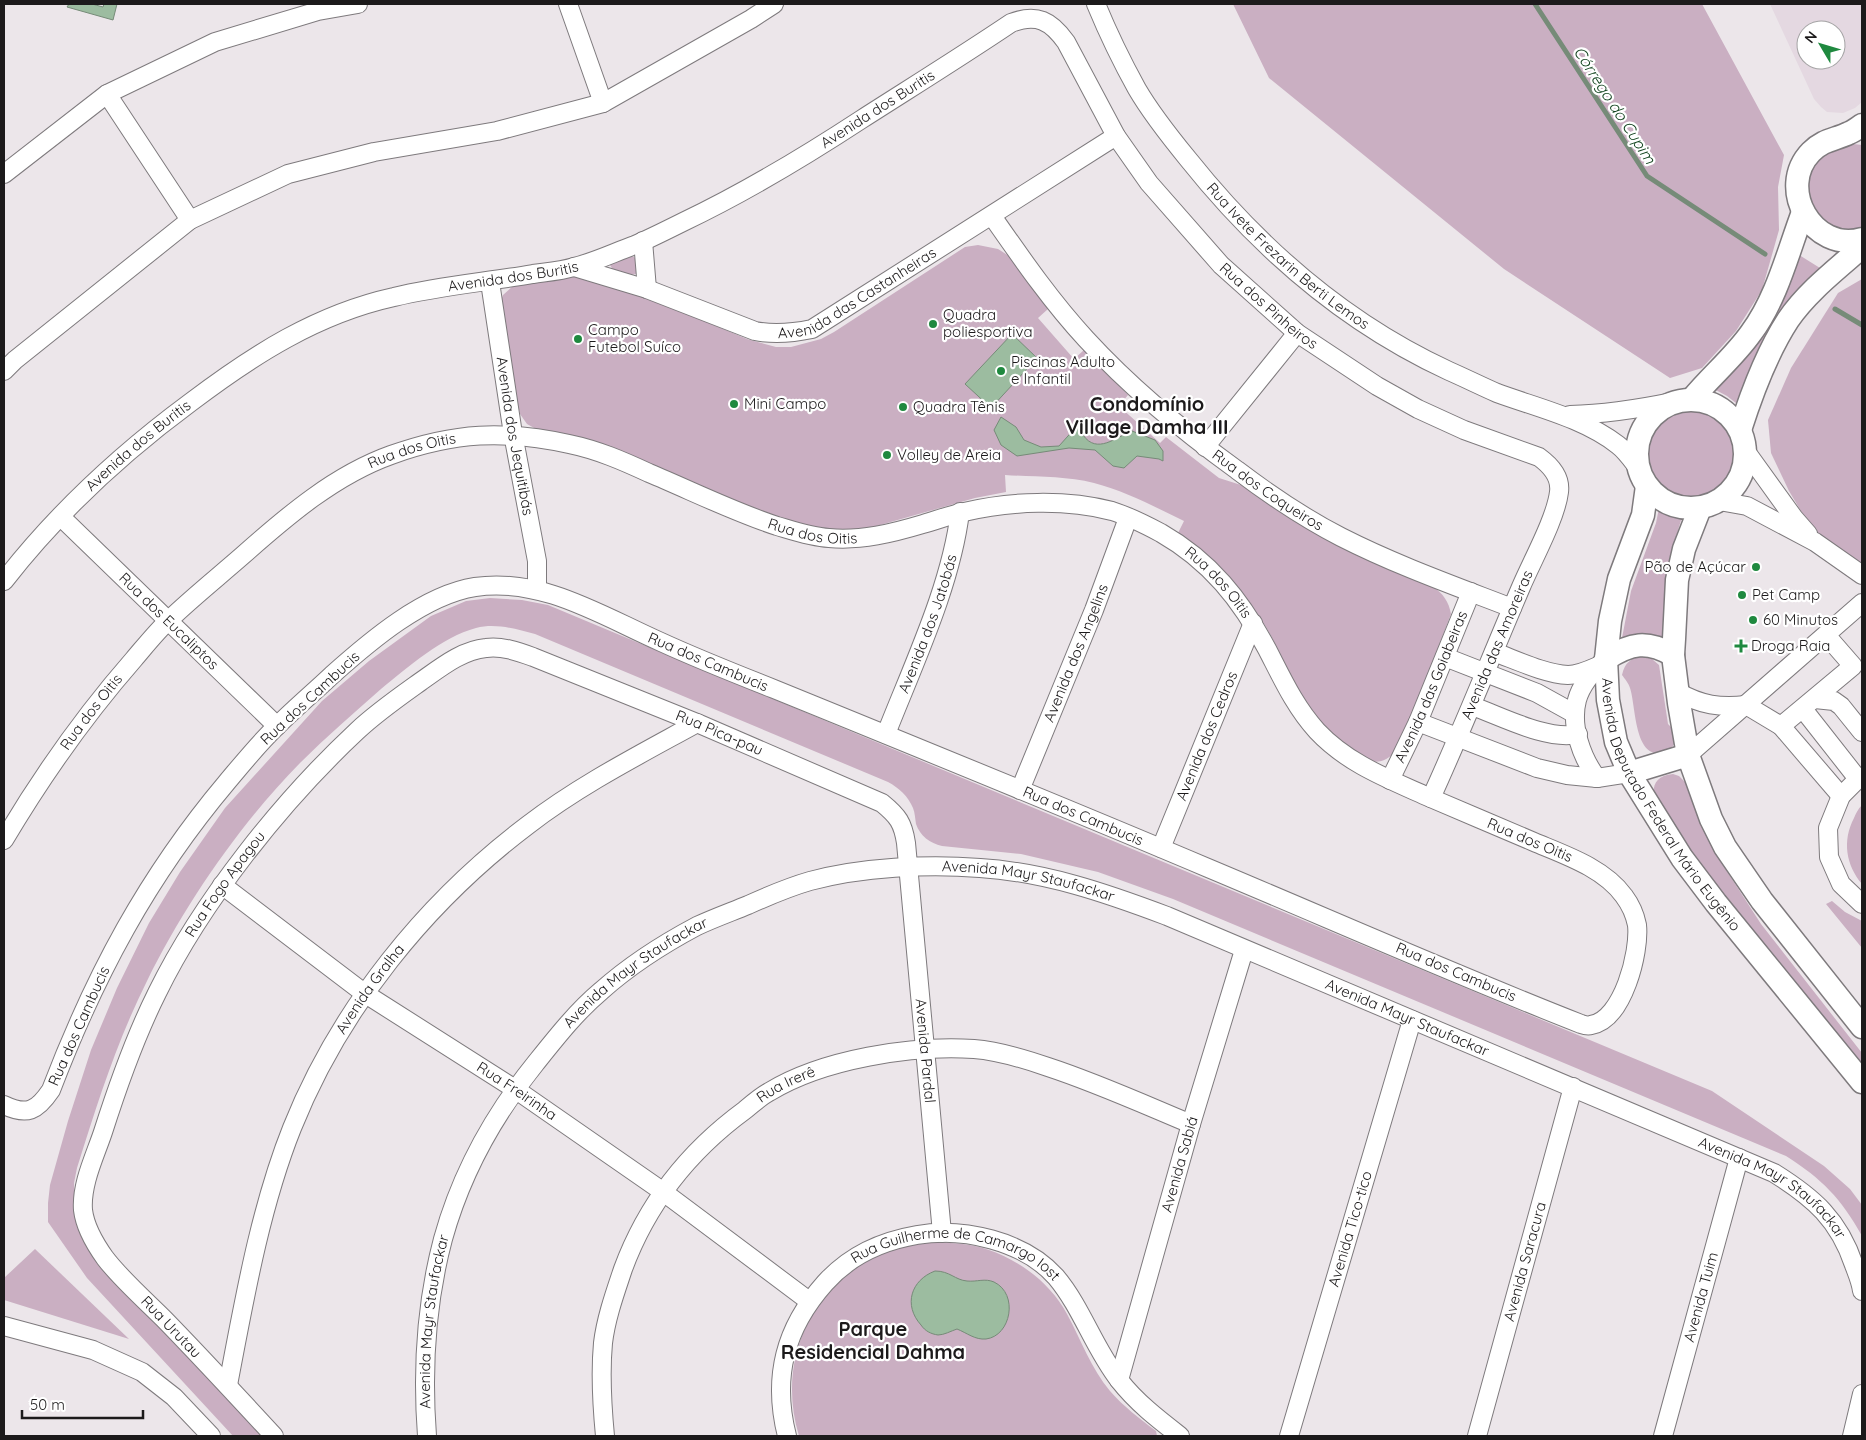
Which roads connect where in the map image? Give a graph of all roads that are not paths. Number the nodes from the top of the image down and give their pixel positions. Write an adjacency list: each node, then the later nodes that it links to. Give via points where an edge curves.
1 (358, 4): 5 (street, via 318,11)
2 (568, 4): 8 (street)
3 (774, 4): 8 (street)
4 (1096, 4): 24 (street, Rua Ivete Frezarin Berti Lemos, via 1138,90 1173,140 1218,195 1300,277 1402,347 1496,392)
5 (296, 10): 7 (street, via 215,42)
6 (1056, 28): 10 (street, Rua dos Pinheiros); 16 (street, Avenida dos Buritis, via 1036,19 1024,18 1011,23 814,151)
7 (107, 94): 11 (street); 14 (street)
8 (603, 103): 14 (street, via 497,131 374,152 288,174)
9 (1857, 132): 12 (street, via 1827,140 1811,152 1800,170 1797,191)
10 (1116, 136): 13 (street, Avenida das Castanheiras); 21 (street, Rua dos Pinheiros, via 1149,183 1221,265)
11 (4, 174)
12 (1803, 212): 15 (street, via 1815,228 1833,239 1854,242); 23 (street, via 1768,306 1752,332 1729,360)
13 (992, 216): 20 (street, Avenida das Castanheiras, via 839,313 804,331 770,334 755,331); 27 (street, Rua dos Coqueiros, via 1086,339 1129,383)
14 (190, 220): 22 (street)
15 (1862, 239)
16 (643, 241): 18 (street, Avenida dos Buritis); 20 (street)
17 (1862, 247): 26 (street, via 1828,277 1789,319 1754,388)
18 (574, 267): 19 (street, Avenida dos Buritis); 20 (street, Avenida das Castanheiras)
19 (490, 282): 25 (street, Avenida dos Jequitibás); 32 (street, Avenida dos Buritis, via 394,296 352,308 302,329 226,375 140,440)
20 (647, 289)
21 (1297, 334): 27 (street); 29 (street, Rua dos Pinheiros, via 1418,409 1464,430 1539,457 1554,471)
22 (4, 371)
23 (1682, 401): 24 (street, Rua Ivete Frezarin Berti Lemos, via 1605,414); 26 (street, via 1712,403 1729,414); 28 (street, via 1655,413 1643,428 1637,448)
24 (1562, 416): 28 (street, Rua Ivete Frezarin Berti Lemos, via 1588,426 1618,445)
25 (513, 434): 31 (street, Rua dos Oitis, via 600,451 756,519 831,539 896,532); 37 (street, Avenida dos Jequitibás, via 537,561); 41 (street, Rua dos Oitis, via 439,440 388,456 356,471 278,524)
26 (1743, 440): 30 (street, via 1743,470 1734,488); 34 (street, via 1794,518)
27 (1205, 447): 38 (street, Rua dos Coqueiros, via 1270,495 1341,537)
28 (1642, 477): 30 (street, via 1661,500 1673,505); 48 (street, Avenida Deputado Federal Mário Eugênio, via 1643,514 1619,579)
29 (1560, 490): 40 (street, Avenida das Amoreiras, via 1552,517)
30 (1709, 504): 34 (street, via 1747,506); 46 (street, Avenida Deputado Federal Mário Eugênio, via 1684,549 1677,580)
31 (960, 512): 33 (street, Rua dos Oitis, via 1045,502 1113,511); 61 (street, Avenida dos Jatobás, via 956,545 948,572)
32 (61, 517): 36 (street, Avenida dos Buritis); 41 (street, Rua dos Eucaliptos)
33 (1128, 518): 42 (street, Rua dos Oitis, via 1164,535 1196,558 1226,586); 69 (street, Avenida dos Angelins, via 1098,602)
34 (1815, 542): 35 (street)
35 (1862, 575)
36 (4, 581)
37 (537, 590): 58 (street, Rua dos Cambucis, via 503,586 472,588 446,596 401,618); 61 (street, Rua dos Cambucis, via 559,596 666,645)
38 (1471, 592): 40 (street, Rua dos Coqueiros); 47 (street, Avenida das Goiabeiras)
39 (1862, 603): 43 (street)
40 (1512, 608): 45 (street, Avenida das Amoreiras)
41 (168, 620): 58 (street, Rua dos Eucaliptos); 72 (street, Rua dos Oitis, via 78,727)
42 (1253, 624): 68 (street, Rua dos Oitis, via 1299,709 1320,734 1361,767); 73 (street, Avenida dos Cedros)
43 (1826, 635): 49 (street); 53 (street)
44 (484, 648): 57 (street, Rua Pica-pau, via 514,650); 75 (street, Rua Fogo Apagou, via 468,652 444,666 358,729 271,823)
45 (1494, 652): 48 (street, via 1568,675); 50 (street, Avenida das Amoreiras)
46 (1673, 655): 48 (street, via 1660,648 1631,646); 51 (street, Avenida Deputado Federal Mário Eugênio)
47 (1445, 657): 50 (street); 56 (street, Avenida das Goiabeiras)
48 (1602, 663): 55 (street, via 1582,689); 65 (street, Avenida Deputado Federal Mário Eugênio, via 1616,742)
49 (1858, 671): 52 (street)
50 (1485, 674): 54 (street, Avenida das Amoreiras); 55 (street, via 1538,694)
51 (1678, 692): 53 (street, via 1711,706); 64 (street, Avenida Deputado Federal Mário Eugênio)
52 (1809, 704): 59 (street); 60 (street, via 1834,701); 67 (street)
53 (1746, 705): 59 (street); 64 (street)
54 (1472, 706): 62 (street, via 1549,733); 63 (street, Avenida das Amoreiras)
55 (1575, 714): 62 (street)
56 (1418, 722): 63 (street); 68 (street, Avenida das Goiabeiras)
57 (697, 724): 74 (street, Rua Pica-pau, via 882,803 903,827); 78 (street, Avenida Gralha, via 604,774 530,823 475,867 432,910)
58 (277, 726): 86 (street, Rua dos Cambucis, via 192,826 150,885 88,999 51,1090 43,1102 32,1110 24,1111)
59 (1781, 726): 70 (street)
60 (1862, 732)
61 (886, 734): 69 (street, Rua dos Cambucis)
62 (1578, 734): 66 (street, via 1588,766)
63 (1459, 739): 66 (street, via 1537,768); 71 (street, Avenida das Amoreiras)
64 (1688, 755): 65 (street); 81 (street, Avenida Deputado Federal Mário Eugênio, via 1711,819 1742,874)
65 (1629, 773): 66 (street); 83 (street, Avenida Deputado Federal Mário Eugênio, via 1682,858)
66 (1597, 778)
67 (1860, 778): 70 (street)
68 (1390, 780): 71 (street, Rua dos Oitis)
69 (1020, 790): 73 (street, Rua dos Cambucis)
70 (1841, 796): 76 (street, via 1828,828 1829,857 1841,884)
71 (1431, 798): 80 (street, Rua dos Oitis, via 1560,853 1610,880 1621,891 1637,922 1628,982 1616,1008 1603,1020)
72 (4, 840)
73 (1161, 848): 80 (street, Rua dos Cambucis)
74 (908, 867): 77 (street, Avenida Mayr Staufackar, via 980,868 1047,876 1167,916); 82 (street, Avenida Pardal); 85 (street, Avenida Mayr Staufackar, via 860,871 810,882 698,926 635,964 600,992 558,1036)
75 (222, 885): 78 (street, Rua Freirinha); 90 (street, Rua Fogo Apagou, via 157,993 110,1108 86,1187)
76 (1862, 904)
77 (1244, 950): 79 (street, Avenida Mayr Staufackar); 87 (street, Avenida Sabiá)
78 (364, 993): 85 (street, Rua Freirinha); 96 (street, Avenida Gralha, via 309,1087 291,1130 252,1266)
79 (1412, 1020): 84 (street, Avenida Mayr Staufackar); 104 (street, Avenida Tico-tico)
80 (1589, 1026)
81 (1862, 1027)
82 (924, 1050): 87 (street, Rua Irerê, via 975,1049 1018,1057 1074,1076); 89 (street, Rua Irerê, via 864,1057 809,1073 769,1092 723,1125); 91 (street, Avenida Pardal)
83 (1862, 1082)
84 (1573, 1087): 88 (street, Avenida Mayr Staufackar); 105 (street, Avenida Saracura)
85 (515, 1089): 89 (street, Rua Freirinha); 100 (street, Avenida Mayr Staufackar, via 484,1137 462,1185 443,1240 428,1317 424,1395)
86 (4, 1105)
87 (1191, 1124): 95 (street, Avenida Sabiá)
88 (1739, 1158): 92 (street, Avenida Mayr Staufackar, via 1774,1173 1821,1208 1838,1228 1849,1250); 106 (street, Avenida Tuim)
89 (662, 1191): 93 (street, Rua Freirinha); 101 (street, Rua Irerê, via 631,1248 612,1305 603,1350 601,1395)
90 (83, 1209): 96 (street, Rua Urutau, via 87,1227 107,1260)
91 (942, 1233): 93 (street, Rua Guilherme de Camargo Iost, via 900,1238 875,1247 831,1276); 95 (street, Rua Guilherme de Camargo Iost, via 970,1234 1004,1244 1028,1255 1055,1276)
92 (1862, 1291)
93 (809, 1301): 102 (street, Rua Guilherme de Camargo Iost, via 789,1342 782,1368 780,1394)
94 (4, 1326): 98 (street, via 93,1350 142,1372 174,1397)
95 (1119, 1380): 103 (street, Rua Guilherme de Camargo Iost, via 1141,1404)
96 (228, 1385): 99 (street, Rua Urutau)
97 (1862, 1394): 107 (street)
98 (211, 1436)
99 (274, 1436)
100 (427, 1436)
101 (605, 1436)
102 (787, 1436)
103 (1180, 1436)
104 (1289, 1436)
105 (1477, 1436)
106 (1663, 1436)
107 (1852, 1436)

